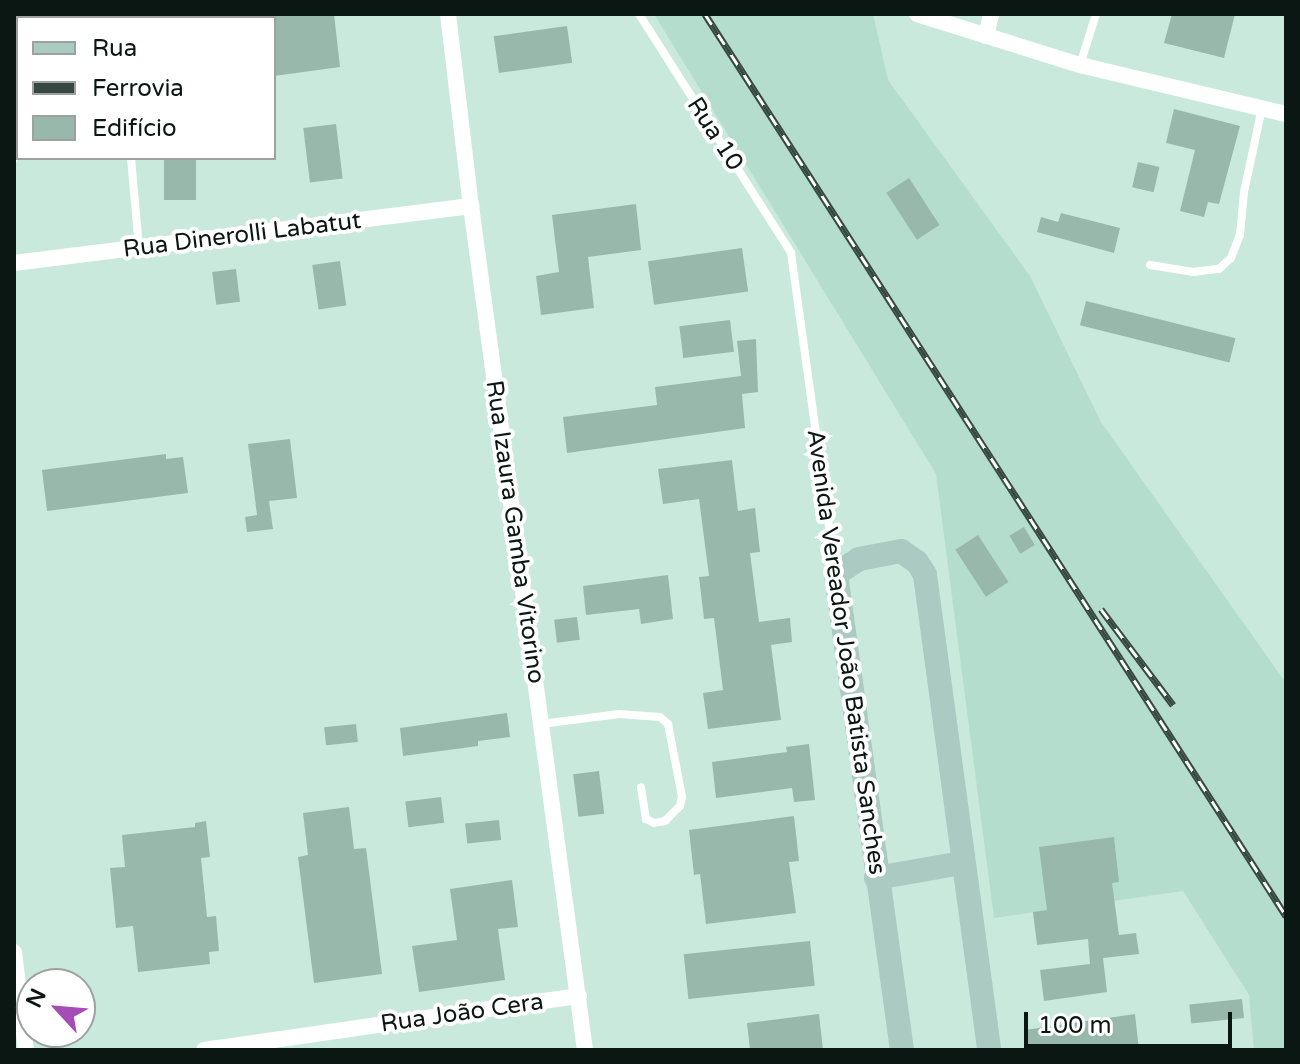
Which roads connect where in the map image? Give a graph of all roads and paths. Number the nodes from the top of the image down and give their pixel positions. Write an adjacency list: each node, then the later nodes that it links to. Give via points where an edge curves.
1 (448, 14): 11 (street, Rua Izaura Gamba Vitorino)
2 (639, 14): 13 (lane, Rua 10)
3 (917, 14): 6 (street)
4 (991, 14): 6 (street)
5 (1096, 14): 7 (lane)
6 (986, 36): 7 (street)
7 (1080, 65): 8 (street)
8 (1262, 108): 9 (street); 15 (lane, via 1240,235 1231,258 1219,269 1193,272)
9 (1286, 114)
10 (131, 160): 12 (lane)
11 (471, 206): 12 (street, Rua Dinerolli Labatut); 17 (street, Rua Izaura Gamba Vitorino)
12 (139, 248): 14 (street, Rua Dinerolli Labatut)
13 (791, 253): 16 (lane, Avenida Vereador João Batista Sanches)
14 (14, 263)
15 (1150, 265)
16 (836, 574): 19 (street, via 859,559 901,551 925,575); 20 (street, Avenida Vereador João Batista Sanches)
17 (541, 724): 18 (lane, via 619,714 660,717 668,724 680,806 665,821 654,823 646,819); 22 (street, Rua Izaura Gamba Vitorino)
18 (641, 787)
19 (962, 863): 20 (street); 28 (street)
20 (876, 878): 27 (street, Avenida Vereador João Batista Sanches)
21 (14, 952): 24 (street)
22 (579, 996): 23 (street, Rua João Cera); 26 (street, Rua Izaura Gamba Vitorino)
23 (312, 1042): 25 (street, Rua João Cera)
24 (26, 1050)
25 (204, 1050)
26 (585, 1050)
27 (902, 1050)
28 (989, 1050)

